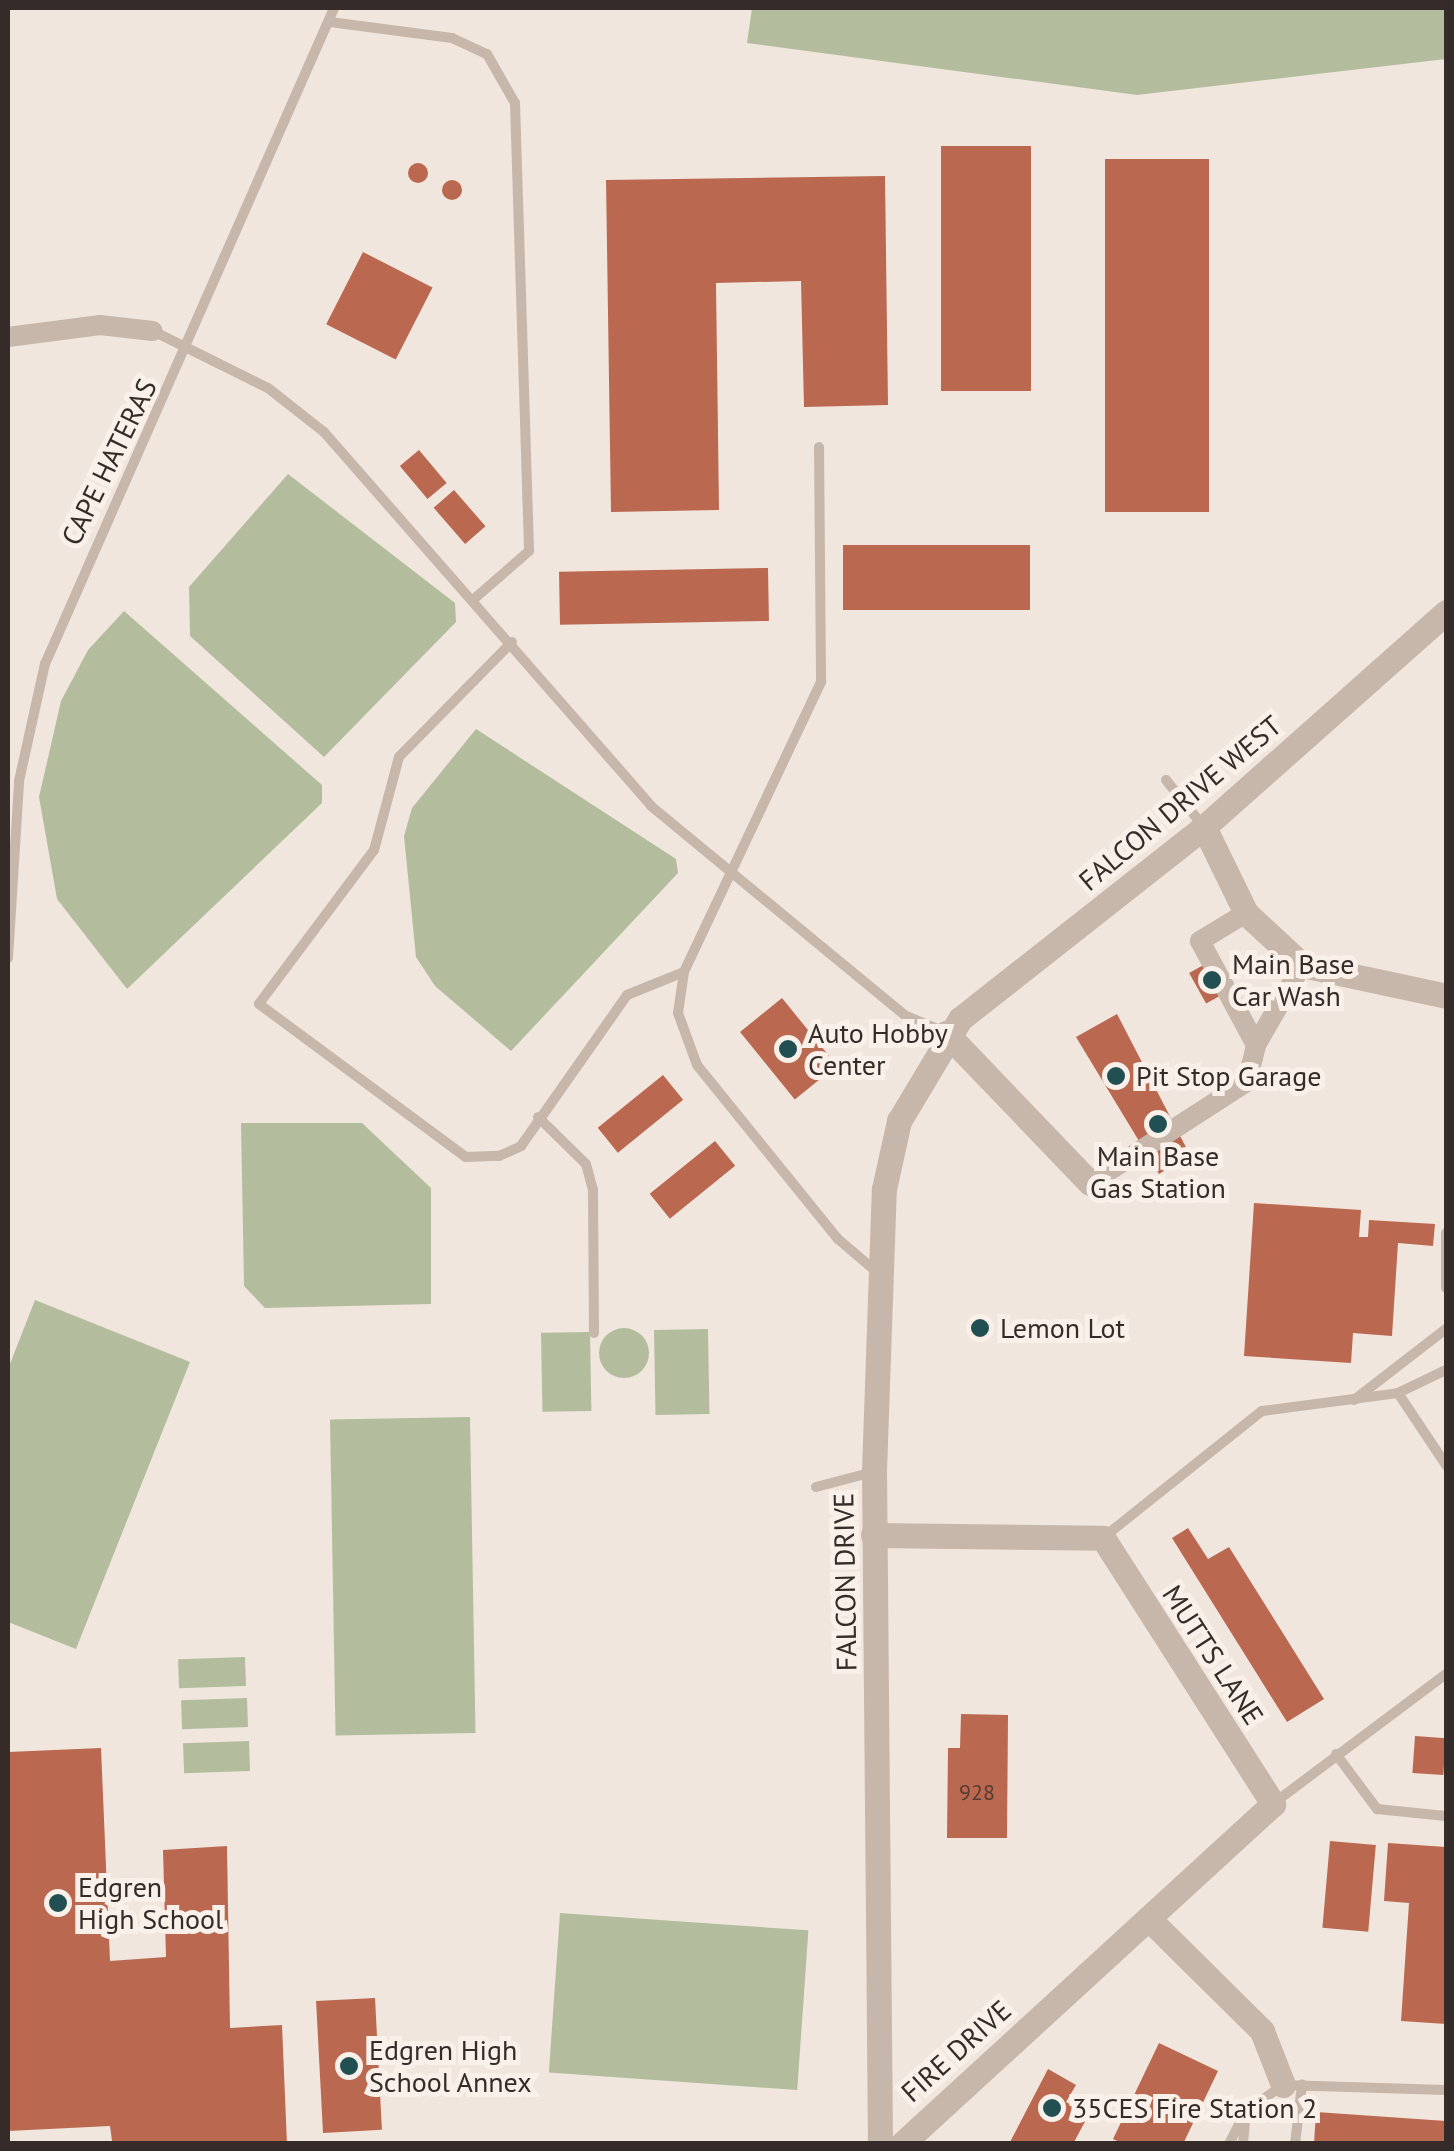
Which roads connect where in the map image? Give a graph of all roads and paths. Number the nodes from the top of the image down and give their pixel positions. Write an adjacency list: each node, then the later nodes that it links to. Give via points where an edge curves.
1 (334, 8): 2 (lane, CAPE HATERAS)
2 (330, 22): 5 (lane, CAPE HATERAS); 7 (lane, via 452,38 487,54 515,103 529,551)
3 (154, 330): 4 (street, via 100,325); 5 (lane)
4 (8, 338)
5 (190, 348): 7 (lane, via 268,388 324,432); 14 (lane, CAPE HATERAS, via 44,664 19,781)
6 (818, 447): 12 (lane, via 822,682)
7 (474, 599): 9 (lane)
8 (1446, 612): 11 (street, FALCON DRIVE WEST)
9 (512, 642): 12 (lane, via 652,806); 20 (lane, via 398,758 374,850 259,1004 466,1157 521,1146)
10 (1166, 780): 11 (lane)
11 (1204, 826): 13 (street); 18 (street, FALCON DRIVE WEST)
12 (734, 870): 16 (lane); 18 (lane, via 906,1016)
13 (1246, 913): 15 (street); 19 (street, via 1200,941)
14 (8, 958)
15 (1302, 966): 17 (street); 19 (street)
16 (684, 972): 20 (lane, via 627,994); 23 (lane, via 678,1013 697,1065 838,1238)
17 (1446, 996)
18 (946, 1033): 21 (street); 23 (street, FALCON DRIVE, via 899,1122)
19 (1256, 1045): 21 (street, via 1247,1082)
20 (538, 1117): 26 (lane, via 586,1164 593,1190)
21 (1090, 1183)
22 (1446, 1233): 24 (lane)
23 (879, 1274): 31 (street, FALCON DRIVE)
24 (1446, 1281)
25 (1446, 1329): 29 (lane)
26 (594, 1333)
27 (1446, 1370): 28 (lane)
28 (1398, 1394): 29 (lane); 30 (lane)
29 (1354, 1400): 34 (lane, via 1262,1410)
30 (1446, 1466)
31 (874, 1471): 32 (lane); 33 (street, FALCON DRIVE)
32 (816, 1486)
33 (874, 1534): 34 (street); 43 (street, FALCON DRIVE)
34 (1103, 1538): 37 (street, MUTTS LANE)
35 (1446, 1674): 36 (lane)
36 (1336, 1754): 37 (lane); 38 (lane, via 1378,1810)
37 (1273, 1804): 39 (street, FIRE DRIVE)
38 (1446, 1816)
39 (1150, 1920): 40 (street, via 1262,2031); 44 (street, FIRE DRIVE)
40 (1292, 2084): 41 (lane); 42 (lane); 47 (lane)
41 (1446, 2090)
42 (1245, 2112): 45 (lane); 46 (lane)
43 (880, 2144)
44 (902, 2144)
45 (1228, 2144)
46 (1243, 2144)
47 (1295, 2144)

